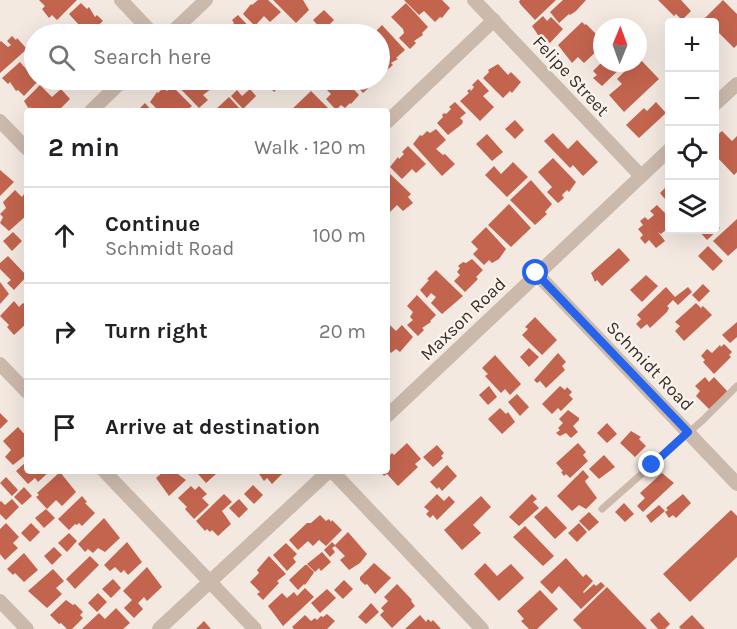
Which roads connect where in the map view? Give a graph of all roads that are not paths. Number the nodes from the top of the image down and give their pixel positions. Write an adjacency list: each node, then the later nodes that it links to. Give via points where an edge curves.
1 (121, 0): 5 (street)
2 (206, 0): 6 (street)
3 (474, 0): 4 (street, Felipe Street)
4 (494, 20): 11 (street); 15 (street, Felipe Street)
5 (144, 24)
6 (181, 24)
7 (737, 84): 9 (street)
8 (113, 90): 10 (street)
9 (719, 100)
10 (94, 108)
11 (390, 119)
12 (0, 121): 13 (street)
13 (24, 145)
14 (665, 153): 15 (street, Maxson Road)
15 (640, 176): 16 (street, Maxson Road)
16 (536, 273): 20 (street, Maxson Road); 21 (street, Schmidt Road)
17 (0, 364): 19 (street)
18 (737, 386): 21 (lane)
19 (24, 389)
20 (390, 413)
21 (688, 432): 25 (street, Schmidt Road); 26 (lane)
22 (107, 474): 27 (street)
23 (327, 474): 27 (street)
24 (333, 474): 32 (street)
25 (737, 484)
26 (602, 509)
27 (210, 581): 30 (street); 31 (street)
28 (0, 601): 29 (street)
29 (27, 629)
30 (159, 629)
31 (255, 629)
32 (482, 629)

